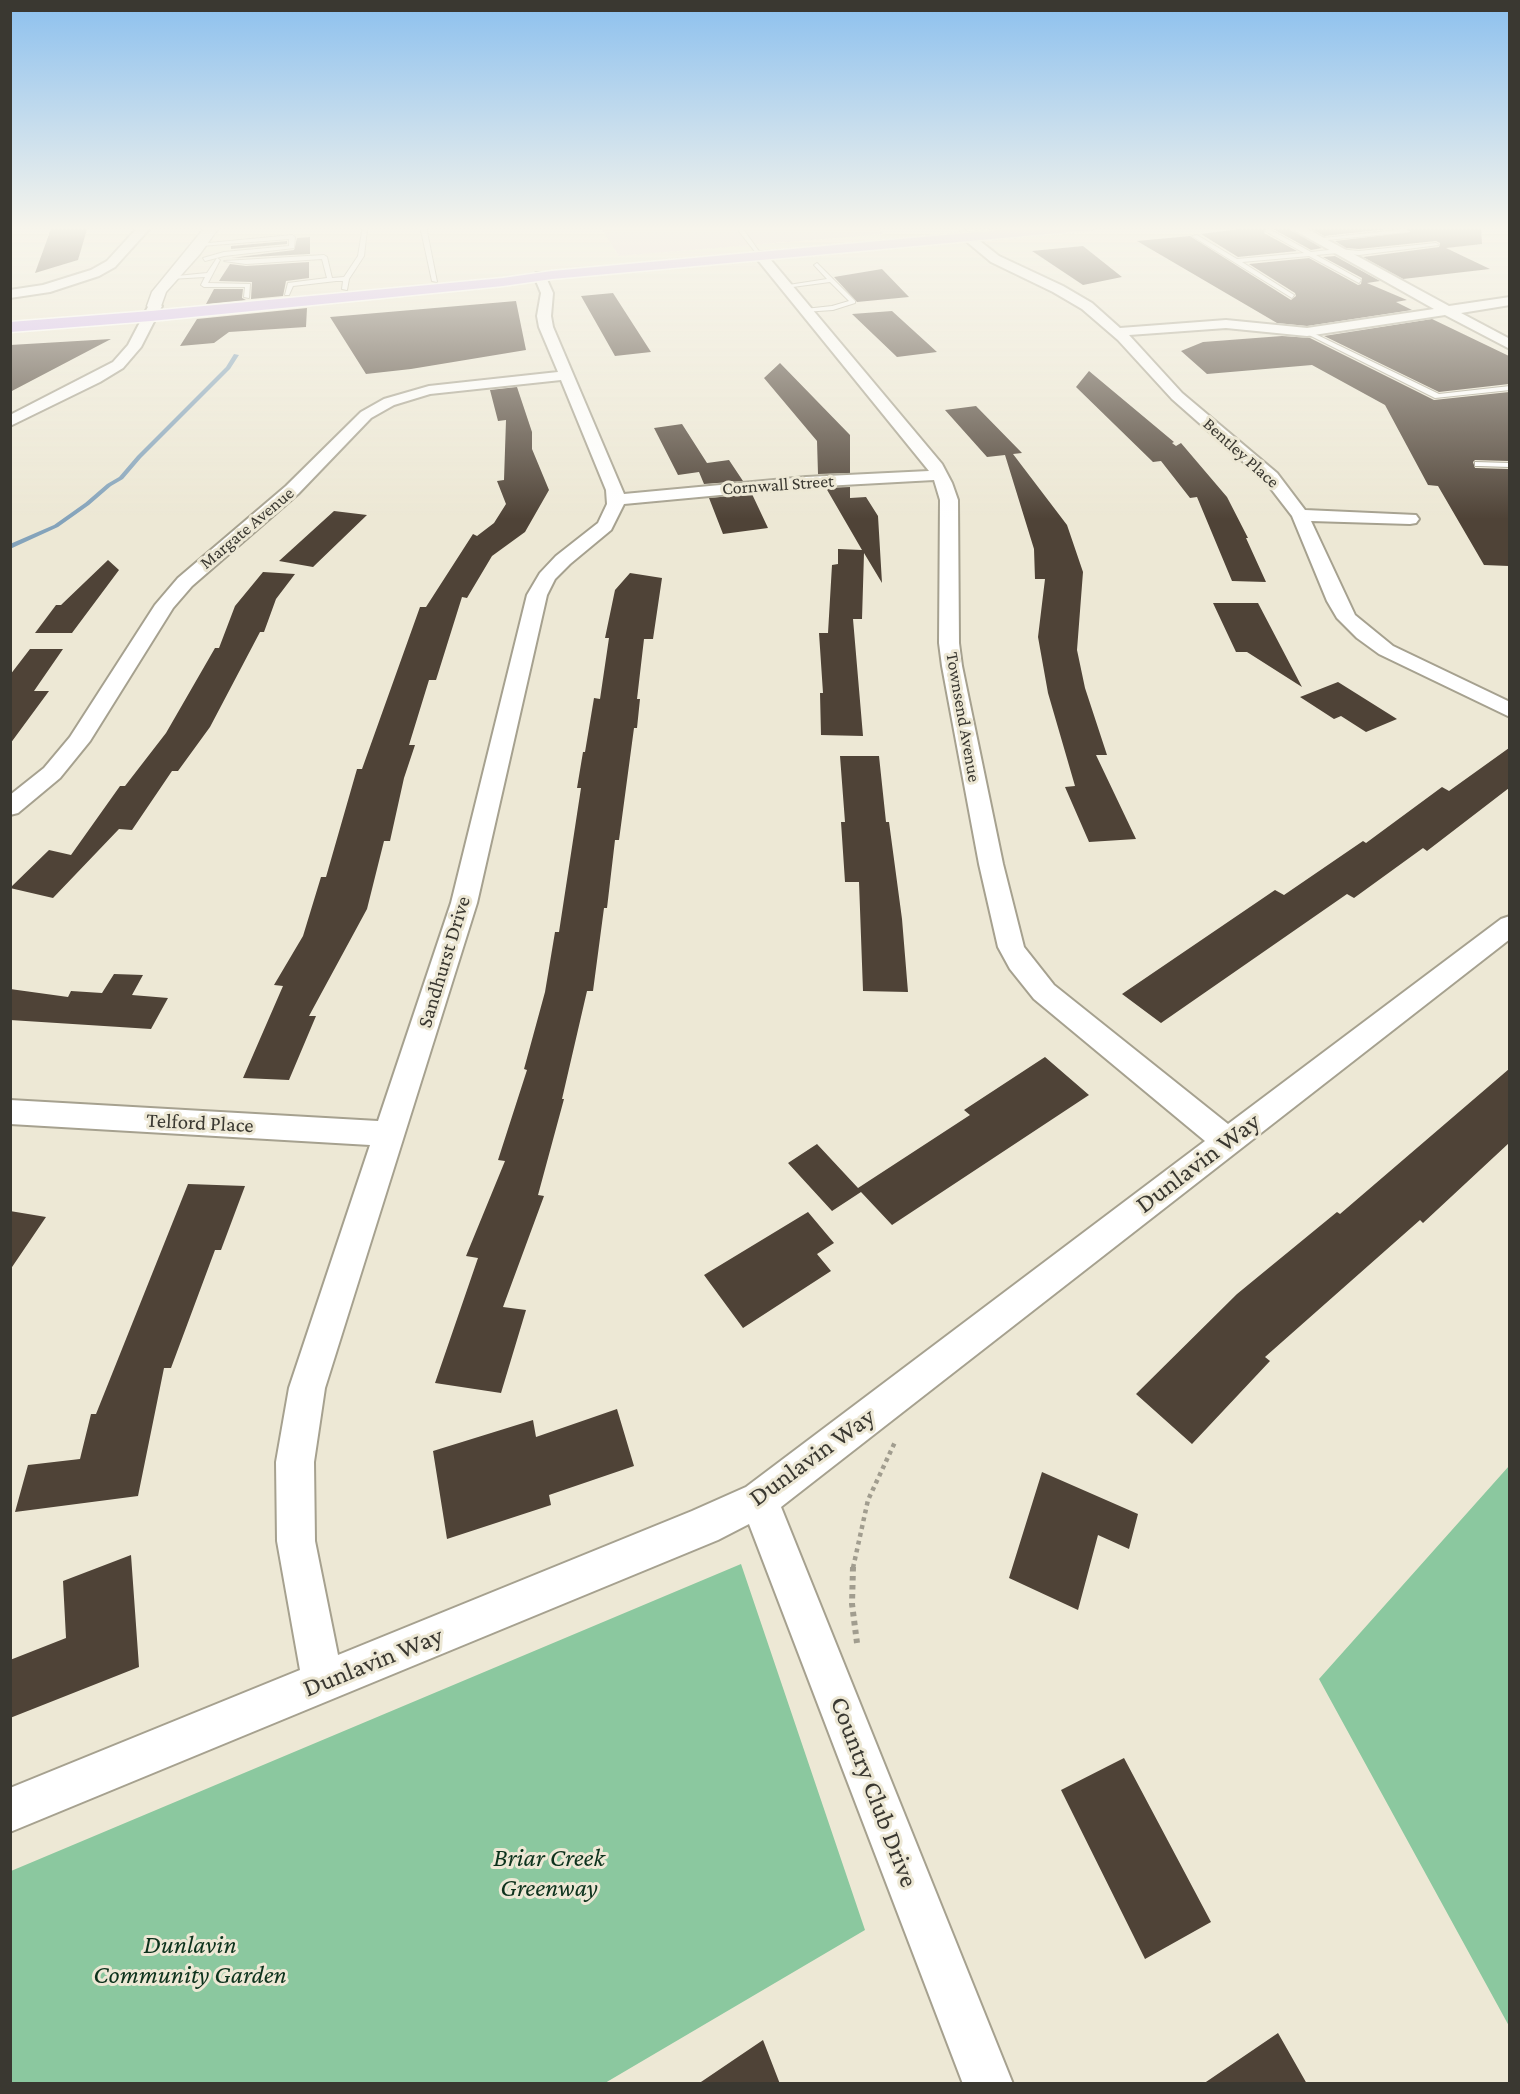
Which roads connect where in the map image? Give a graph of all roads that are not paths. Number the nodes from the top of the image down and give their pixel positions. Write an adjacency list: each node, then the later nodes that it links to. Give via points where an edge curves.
1 (39, 324): 8 (main road)
2 (146, 324): 14 (street, via 134,347 104,375)
3 (545, 324): 12 (street)
4 (815, 324): 17 (street, Townsend Avenue)
5 (1107, 324): 9 (street, Bentley Place)
6 (1358, 324): 10 (street)
7 (1471, 324): 11 (street)
8 (10, 327)
9 (1117, 332): 10 (street, via 1226,324); 19 (street, Bentley Place, via 1170,389 1271,477)
10 (1307, 332): 13 (lane, via 1438,396)
11 (1509, 345)
12 (566, 375): 18 (street); 22 (street, Margate Avenue, via 429,390 389,402 366,415 299,484 185,582 165,605 79,741 52,773)
13 (1509, 388)
14 (10, 421)
15 (1478, 464): 16 (lane)
16 (1509, 465)
17 (940, 475): 18 (street, Cornwall Street, via 806,482); 26 (street, Townsend Avenue, via 949,500 952,666 990,864 1011,947 1044,992)
18 (616, 500): 25 (street, Sandhurst Drive, via 605,526 562,560 537,595 464,903)
19 (1300, 515): 20 (street); 21 (street, Bentley Place, via 1337,601 1347,618 1364,634 1386,650)
20 (1410, 519)
21 (1509, 711)
22 (10, 808)
23 (1509, 926): 26 (street, Dunlavin Way)
24 (10, 1112): 25 (street, Telford Place)
25 (389, 1134): 28 (street, Sandhurst Drive, via 308,1388 295,1462 296,1541)
26 (1227, 1141): 27 (street, Dunlavin Way)
27 (759, 1500): 28 (street, Dunlavin Way); 30 (street, Country Club Drive)
28 (323, 1682): 29 (street, Dunlavin Way)
29 (10, 1810)
30 (988, 2084)

